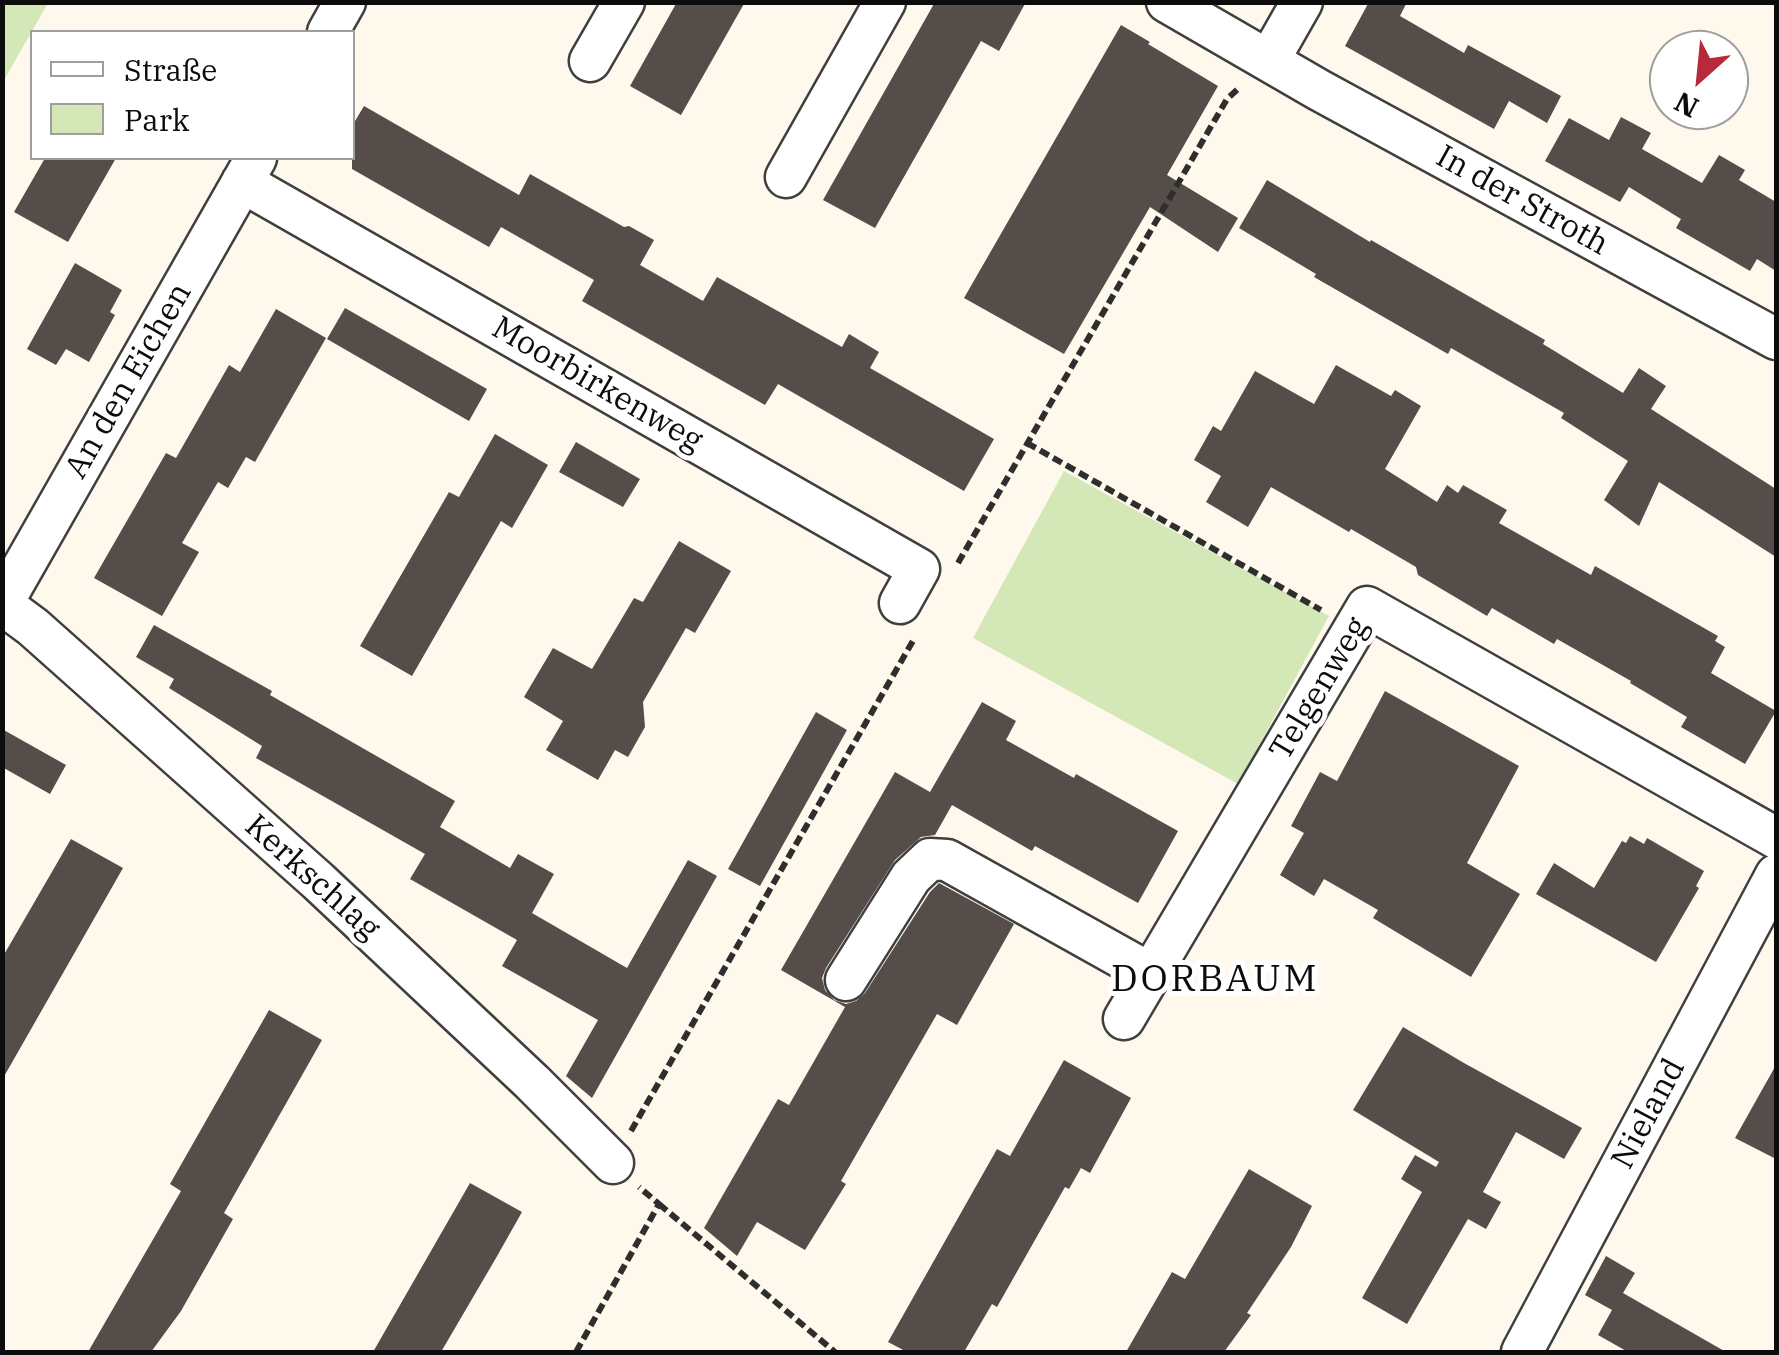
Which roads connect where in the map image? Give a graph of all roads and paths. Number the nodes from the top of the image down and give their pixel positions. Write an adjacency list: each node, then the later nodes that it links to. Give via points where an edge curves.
1 (345, 2): 6 (street)
2 (624, 2): 8 (street)
3 (885, 2): 10 (street)
4 (1167, 2): 7 (street, In der Stroth)
5 (1302, 2): 7 (street)
6 (329, 30)
7 (1269, 60): 11 (street, In der Stroth); 12 (path, via 1228,98)
8 (590, 61)
9 (249, 170): 14 (street, An den Eichen); 16 (street, Moorbirkenweg, via 919,570)
10 (786, 177)
11 (1776, 339)
12 (1027, 443): 13 (path); 15 (path, via 1334,617)
13 (958, 563)
14 (2, 604): 22 (street, Kerkschlag, via 318,881)
15 (1367, 607): 17 (street, Telgenweg); 19 (street, Telgenweg)
16 (909, 617): 22 (path)
17 (1776, 838)
18 (1776, 875): 26 (street, Nieland)
19 (1151, 974): 20 (street, via 946,860 930,859 911,877); 21 (street, Telgenweg)
20 (846, 980)
21 (1124, 1019)
22 (613, 1163): 23 (path)
23 (659, 1204): 24 (path); 25 (path)
24 (576, 1352)
25 (835, 1352)
26 (1522, 1352)

